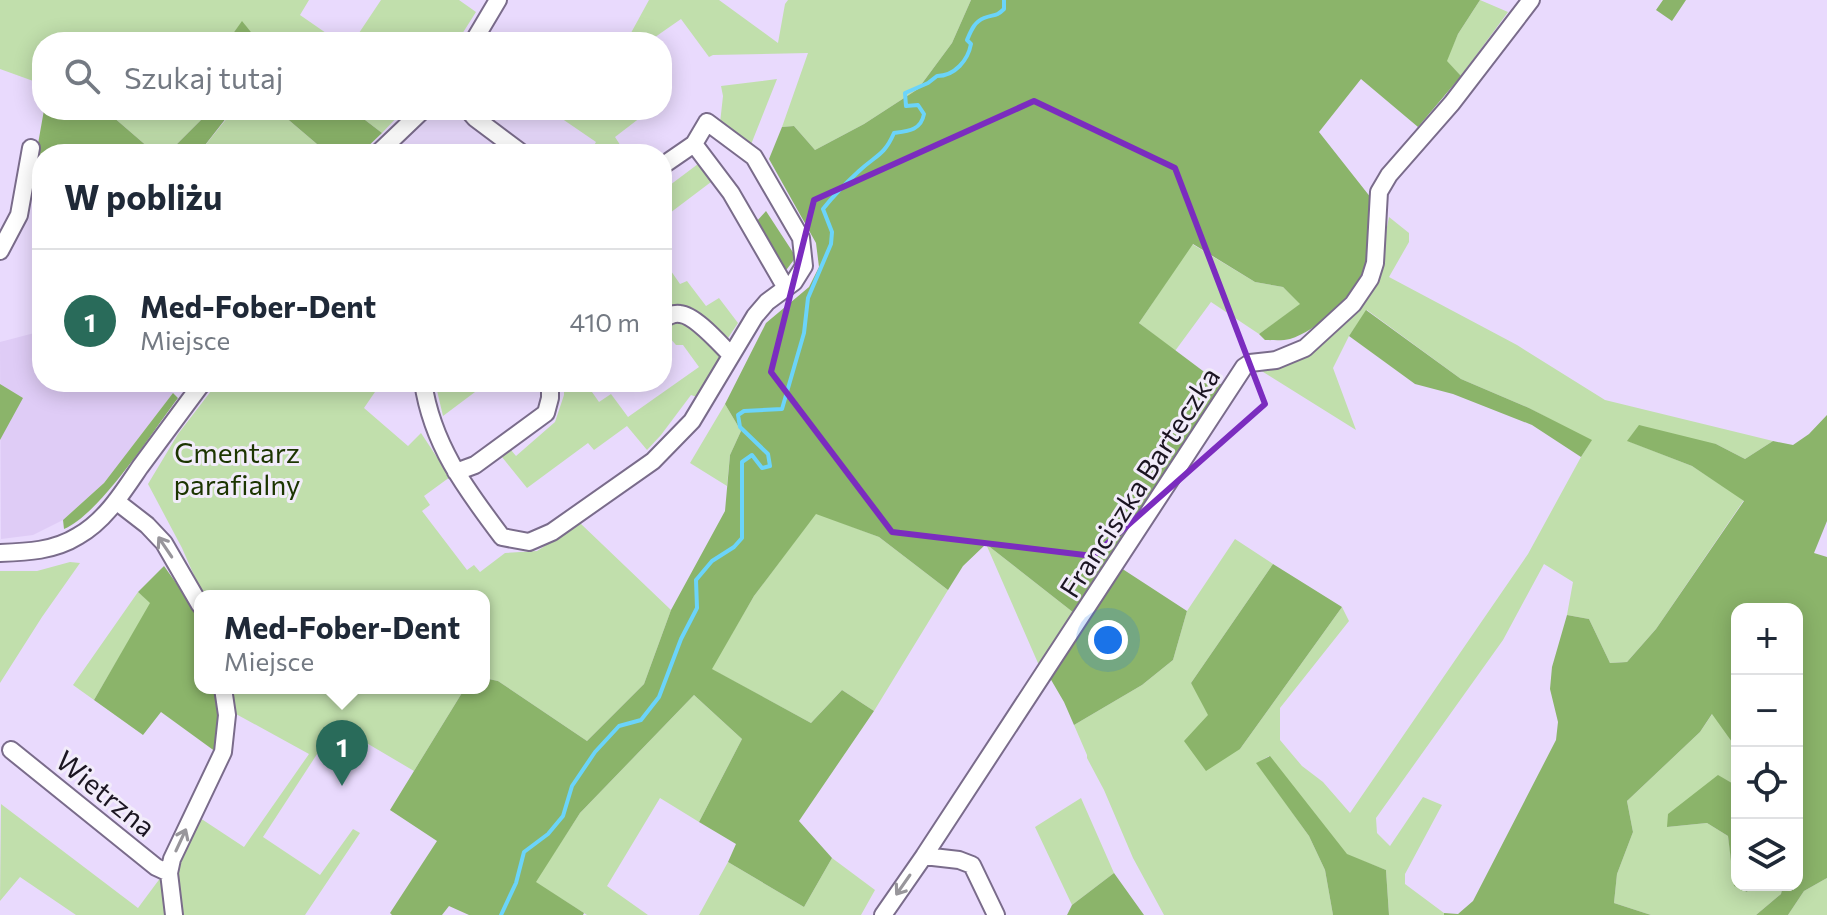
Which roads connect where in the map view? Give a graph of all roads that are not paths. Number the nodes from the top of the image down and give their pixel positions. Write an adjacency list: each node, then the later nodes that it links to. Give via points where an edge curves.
1 (498, 0): 3 (street)
2 (1531, 0): 24 (street, Franciszka Barteczka, via 1384,183 1375,263 1353,304 1305,348 1244,367)
3 (479, 32)
4 (413, 120): 6 (street)
5 (478, 120): 7 (street)
6 (387, 144)
7 (510, 144)
8 (694, 144): 10 (street); 12 (street, via 731,193); 12 (street, via 707,122 754,157 801,238 804,266)
9 (31, 148): 11 (street, via 19,215)
10 (672, 159)
11 (0, 251)
12 (786, 288): 14 (street, via 755,316)
13 (672, 314): 14 (street, via 691,317)
14 (731, 355): 18 (street, via 692,421 653,461 552,532 529,542 502,537)
15 (196, 392): 19 (street)
16 (425, 392): 18 (street, via 432,423)
17 (550, 392): 18 (street, via 546,413 475,465)
18 (456, 472)
19 (116, 501): 20 (street, via 78,537 33,552); 21 (street, one-way to 19, via 164,543)
20 (0, 553)
21 (194, 595)
22 (224, 694): 25 (street, one-way to 22, via 223,752)
23 (11, 750): 25 (street, Wietrzna)
24 (924, 856): 27 (street, Franciszka Barteczka, one-way to 27); 28 (street, via 972,865)
25 (169, 873): 26 (street)
26 (174, 915)
27 (883, 915)
28 (996, 915)

